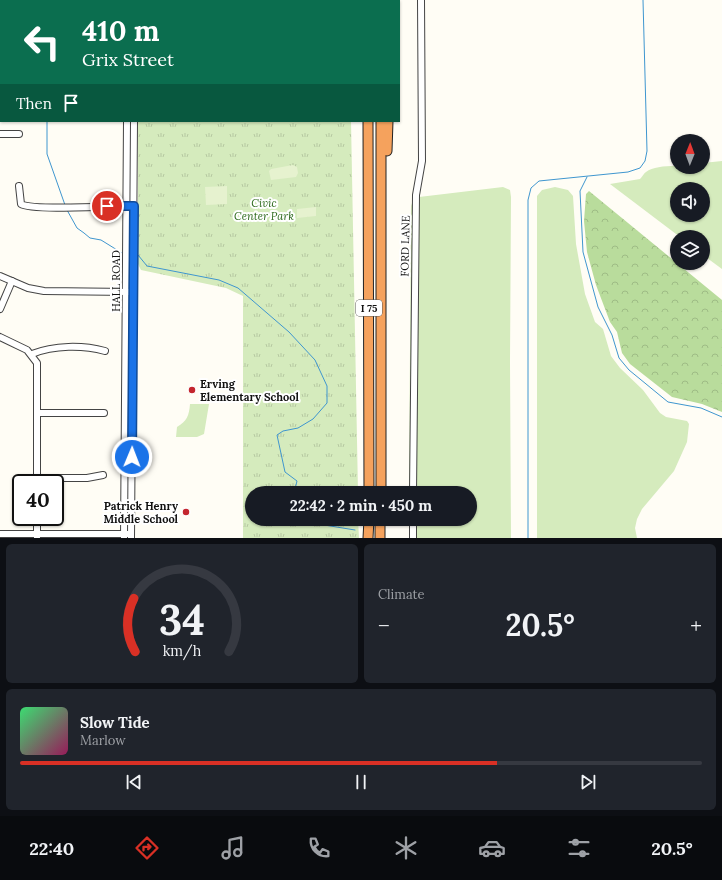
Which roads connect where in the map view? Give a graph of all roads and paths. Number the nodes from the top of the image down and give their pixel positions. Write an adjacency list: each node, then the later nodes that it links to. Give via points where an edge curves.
1 (421, 0): 30 (street, FORD LANE, via 422,161 416,195)
2 (127, 122): 10 (street, HALL ROAD)
3 (134, 122): 11 (street, HALL ROAD)
4 (368, 122): 28 (highway, I 75)
5 (381, 122): 12 (highway, I 75)
6 (388, 122): 12 (highway, via 384,197)
7 (0, 134): 8 (street)
8 (19, 134)
9 (20, 186): 10 (street, via 21,204 24,206)
10 (127, 206): 11 (street); 15 (street, HALL ROAD)
11 (134, 206): 16 (street, HALL ROAD)
12 (381, 206): 29 (highway, I 75)
13 (0, 276): 14 (street)
14 (12, 281): 15 (street, via 44,291); 17 (street)
15 (126, 292): 16 (street); 23 (street, HALL ROAD)
16 (133, 292): 24 (street, HALL ROAD)
17 (0, 309)
18 (0, 337): 20 (street)
19 (105, 351): 20 (street, via 53,348)
20 (32, 354): 21 (street, via 38,368)
21 (38, 413): 22 (street); 25 (street)
22 (104, 413)
23 (125, 442): 24 (street); 36 (street, HALL ROAD)
24 (132, 442): 37 (street, HALL ROAD)
25 (37, 474)
26 (103, 475): 27 (street)
27 (64, 479)
28 (369, 486)
29 (381, 486)
30 (413, 486)
31 (369, 526): 38 (highway)
32 (380, 526): 39 (highway)
33 (413, 526): 40 (street)
34 (0, 534): 35 (street)
35 (37, 536): 36 (street)
36 (124, 536): 37 (street)
37 (131, 536)
38 (368, 538)
39 (380, 538)
40 (413, 538)

